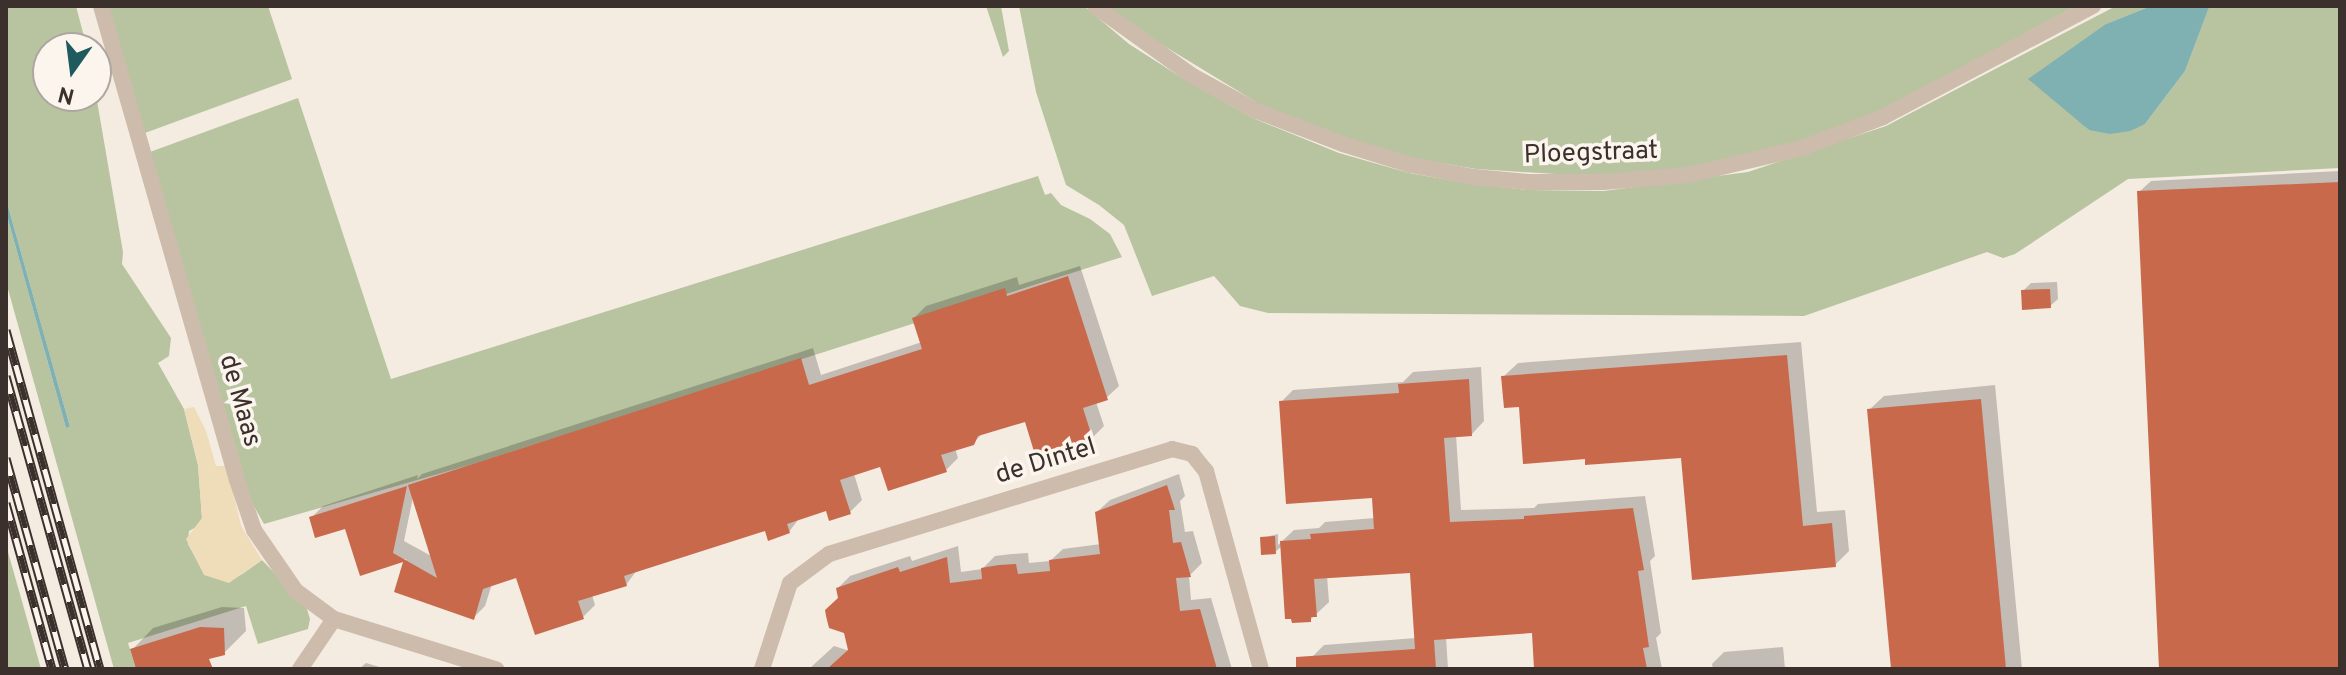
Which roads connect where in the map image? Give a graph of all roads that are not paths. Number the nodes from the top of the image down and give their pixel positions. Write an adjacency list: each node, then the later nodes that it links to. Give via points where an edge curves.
1 (101, 6): 4 (street, de Maas, via 254,530 296,591)
2 (1095, 6): 3 (street, Ploegstraat, via 1191,75 1257,111 1343,144 1474,177 1603,182 1688,175 1802,148 1883,117)
3 (2093, 6)
4 (334, 619): 5 (street); 6 (street, de Maas)
5 (300, 669)
6 (496, 669)
7 (762, 669): 8 (street, de Dintel, via 790,583 829,554 1172,449 1192,454 1206,471)
8 (1261, 669)

